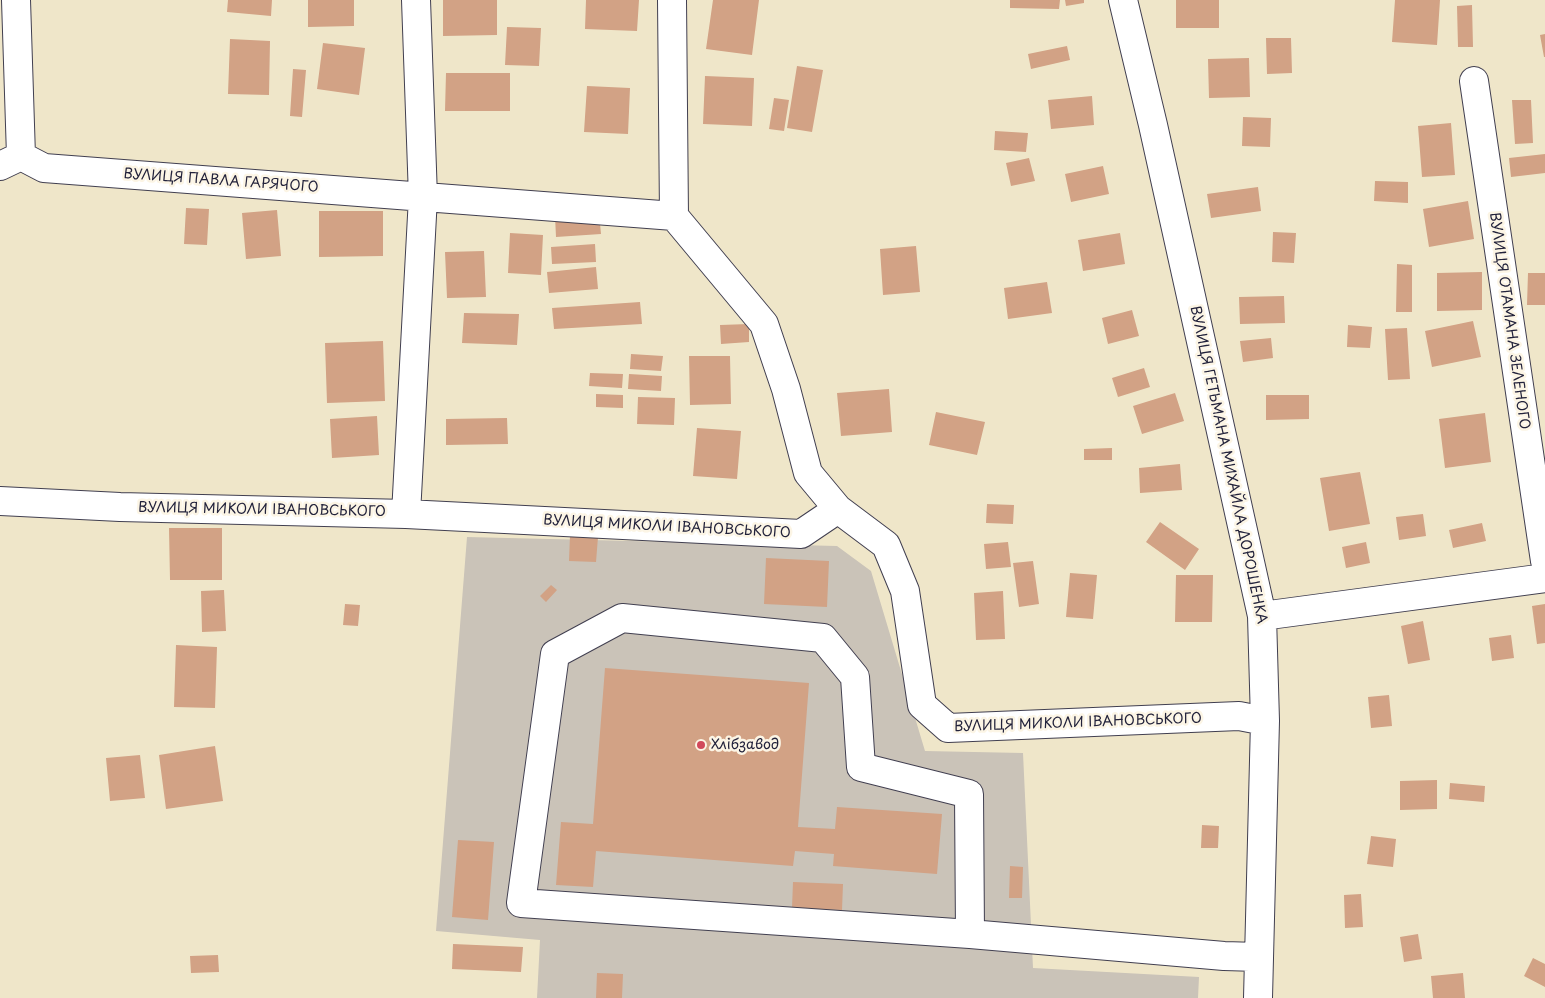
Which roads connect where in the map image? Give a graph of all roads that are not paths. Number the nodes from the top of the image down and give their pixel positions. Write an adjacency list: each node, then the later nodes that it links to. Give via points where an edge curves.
1 (16, 0): 6 (street)
2 (416, 0): 7 (street)
3 (672, 0): 8 (street)
4 (1123, 0): 14 (street, ВУЛИЦЯ ГЕТЬМАНА МИХАЙЛА ДОРОШЕНКА)
5 (1474, 81): 12 (street, ВУЛИЦЯ ОТАМАНА ЗЕЛЕНОГО)
6 (10, 161): 7 (street, ВУЛИЦЯ ПАВЛА ГАРЯЧОГО, via 44,168)
7 (423, 196): 8 (street, ВУЛИЦЯ ПАВЛА ГАРЯЧОГО); 11 (street)
8 (674, 216): 10 (street, via 764,324 786,389 808,473)
9 (0, 500): 11 (street, ВУЛИЦЯ МИКОЛИ ІВАНОВСЬКОГО, via 120,507)
10 (838, 509): 11 (street, ВУЛИЦЯ МИКОЛИ ІВАНОВСЬКОГО, via 801,534); 15 (street, ВУЛИЦЯ МИКОЛИ ІВАНОВСЬКОГО, via 886,545 905,591 922,705 948,728 1239,716)
11 (406, 514)
12 (1545, 561)
13 (1545, 578): 14 (street)
14 (1262, 616): 15 (street, ВУЛИЦЯ ГЕТЬМАНА МИХАЙЛА ДОРОШЕНКА)
15 (1265, 720): 17 (street, ВУЛИЦЯ ГЕТЬМАНА МИХАЙЛА ДОРОШЕНКА)
16 (970, 934): 16 (street, via 969,794 860,767 855,677 823,638 622,618 555,654 521,903); 17 (street)
17 (1258, 958): 18 (street, ВУЛИЦЯ ГЕТЬМАНА МИХАЙЛА ДОРОШЕНКА)
18 (1258, 998)

